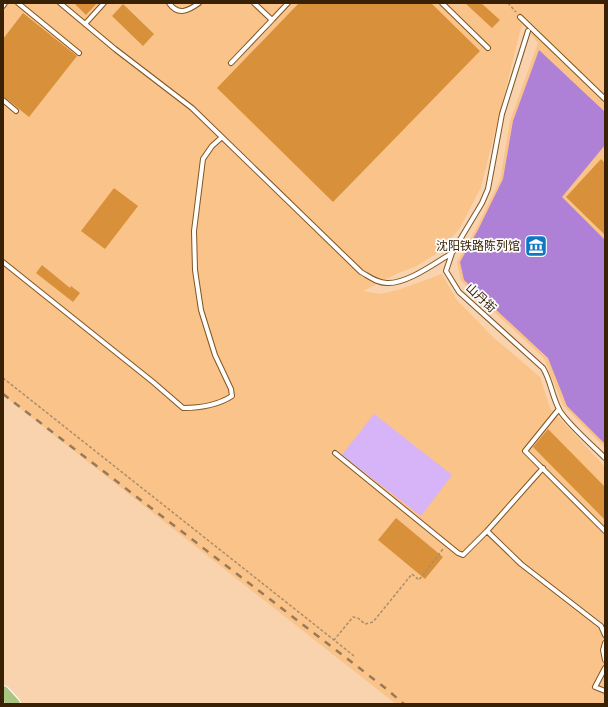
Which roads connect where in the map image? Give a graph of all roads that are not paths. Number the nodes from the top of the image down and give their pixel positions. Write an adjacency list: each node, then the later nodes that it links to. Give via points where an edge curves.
1 (5, 3): 10 (lane)
2 (18, 3): 16 (lane)
3 (60, 3): 13 (lane)
4 (104, 3): 13 (lane)
5 (169, 3): 6 (lane, via 173,8 183,12)
6 (199, 3)
7 (254, 3): 12 (lane)
8 (288, 3): 12 (lane)
9 (442, 3): 15 (lane)
10 (3, 6)
11 (520, 17): 18 (lane)
12 (272, 20): 17 (lane)
13 (85, 24): 21 (lane, via 192,108)
14 (528, 31): 22 (lane, 山丹街, via 502,114 488,189)
15 (488, 48)
16 (79, 53)
17 (231, 63)
18 (605, 99)
19 (3, 100): 20 (lane)
20 (16, 111)
21 (221, 138): 22 (lane, via 361,272 375,281 388,283 412,277); 23 (lane, via 203,159 194,231 195,270 201,310 215,355 231,389 232,396 220,403 183,408)
22 (452, 253): 24 (lane, 山丹街, via 446,271 459,292 543,368 549,377 550,390)
23 (3, 262)
24 (559, 409): 26 (lane, 山丹街); 27 (lane, via 525,451)
25 (335, 453): 28 (lane, via 463,555)
26 (605, 458)
27 (543, 468): 28 (lane); 29 (lane)
28 (487, 531): 30 (lane, via 521,564 601,626)
29 (605, 531)
30 (605, 635)
31 (605, 643): 32 (lane)
32 (605, 660)
33 (605, 668): 34 (lane, via 595,687)
34 (605, 691)
35 (3, 692): 36 (main road)
36 (14, 704)

